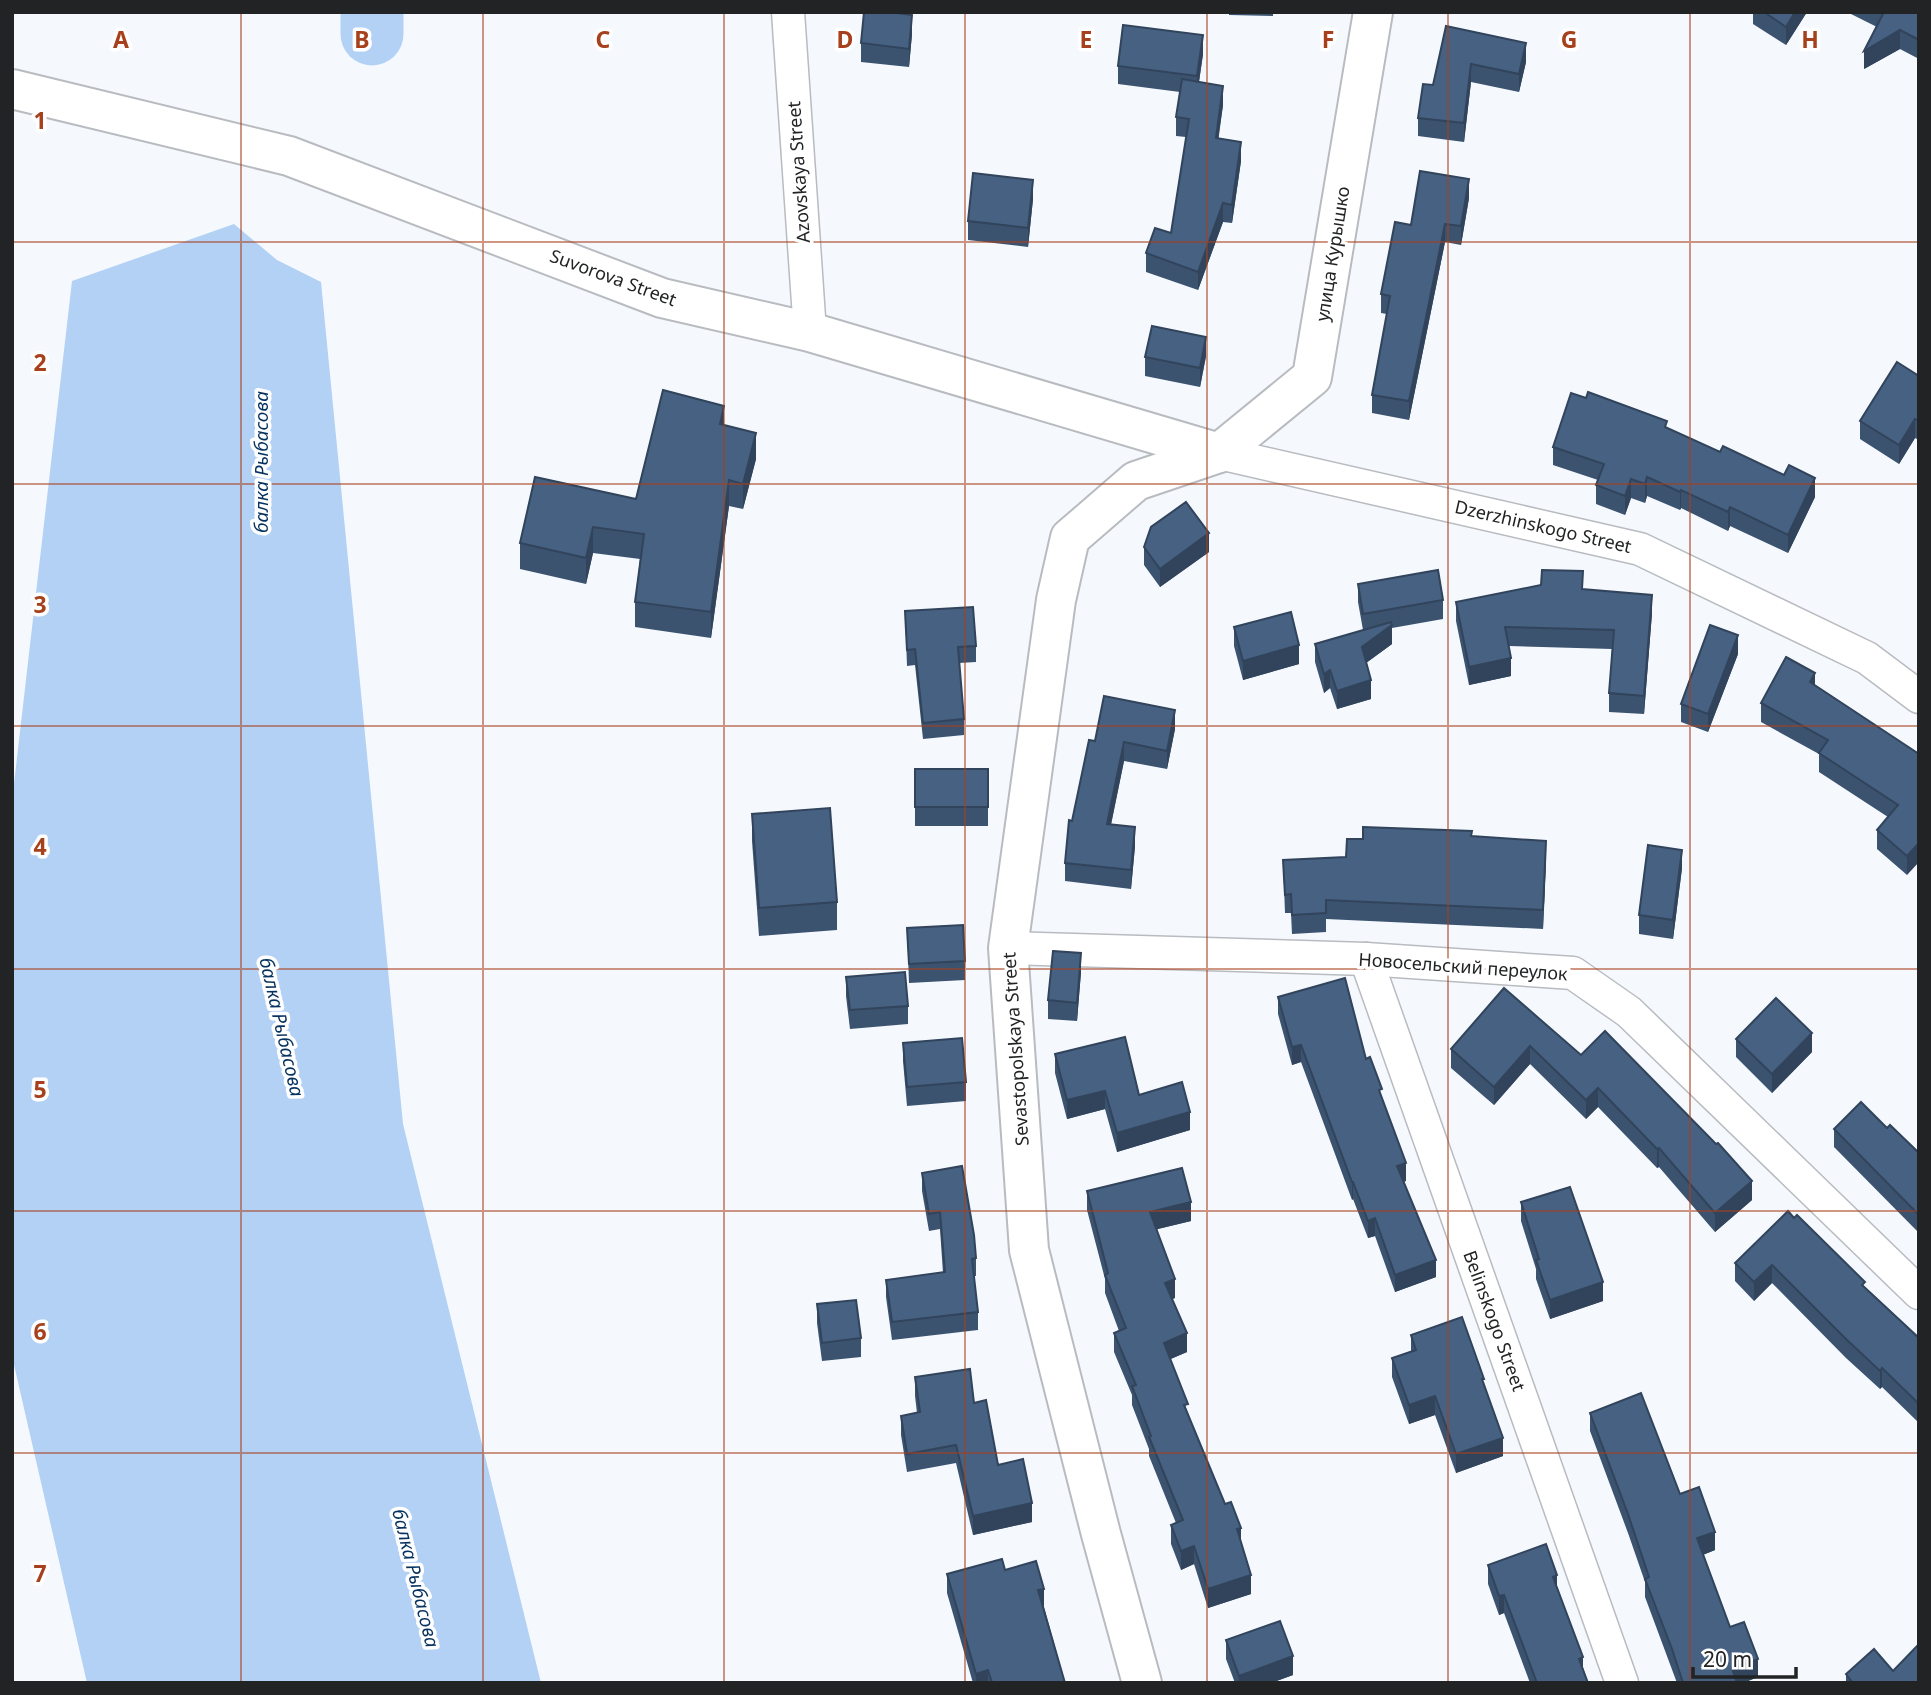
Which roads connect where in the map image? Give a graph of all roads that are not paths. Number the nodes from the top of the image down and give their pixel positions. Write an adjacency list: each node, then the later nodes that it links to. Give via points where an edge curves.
1 (788, 12): 4 (street, Azovskaya Street)
2 (1373, 12): 5 (main road, улица Курышко, via 1312,377)
3 (12, 89): 4 (main road, Suvorova Street, via 289,156 662,298)
4 (810, 332): 5 (main road, Suvorova Street)
5 (1219, 453): 6 (street, Dzerzhinskogo Street, via 1640,549 1867,658); 7 (main road, Sevastopolskaya Street, via 1136,481 1070,538 1056,600)
6 (1919, 697)
7 (1008, 948): 8 (street, Новосельский переулок); 10 (main road, Sevastopolskaya Street, via 1029,1250)
8 (1366, 959): 9 (street, Новосельский переулок, via 1573,973 1629,1012); 11 (street, Belinskogo Street)
9 (1919, 1293)
10 (1142, 1683)
11 (1622, 1683)

